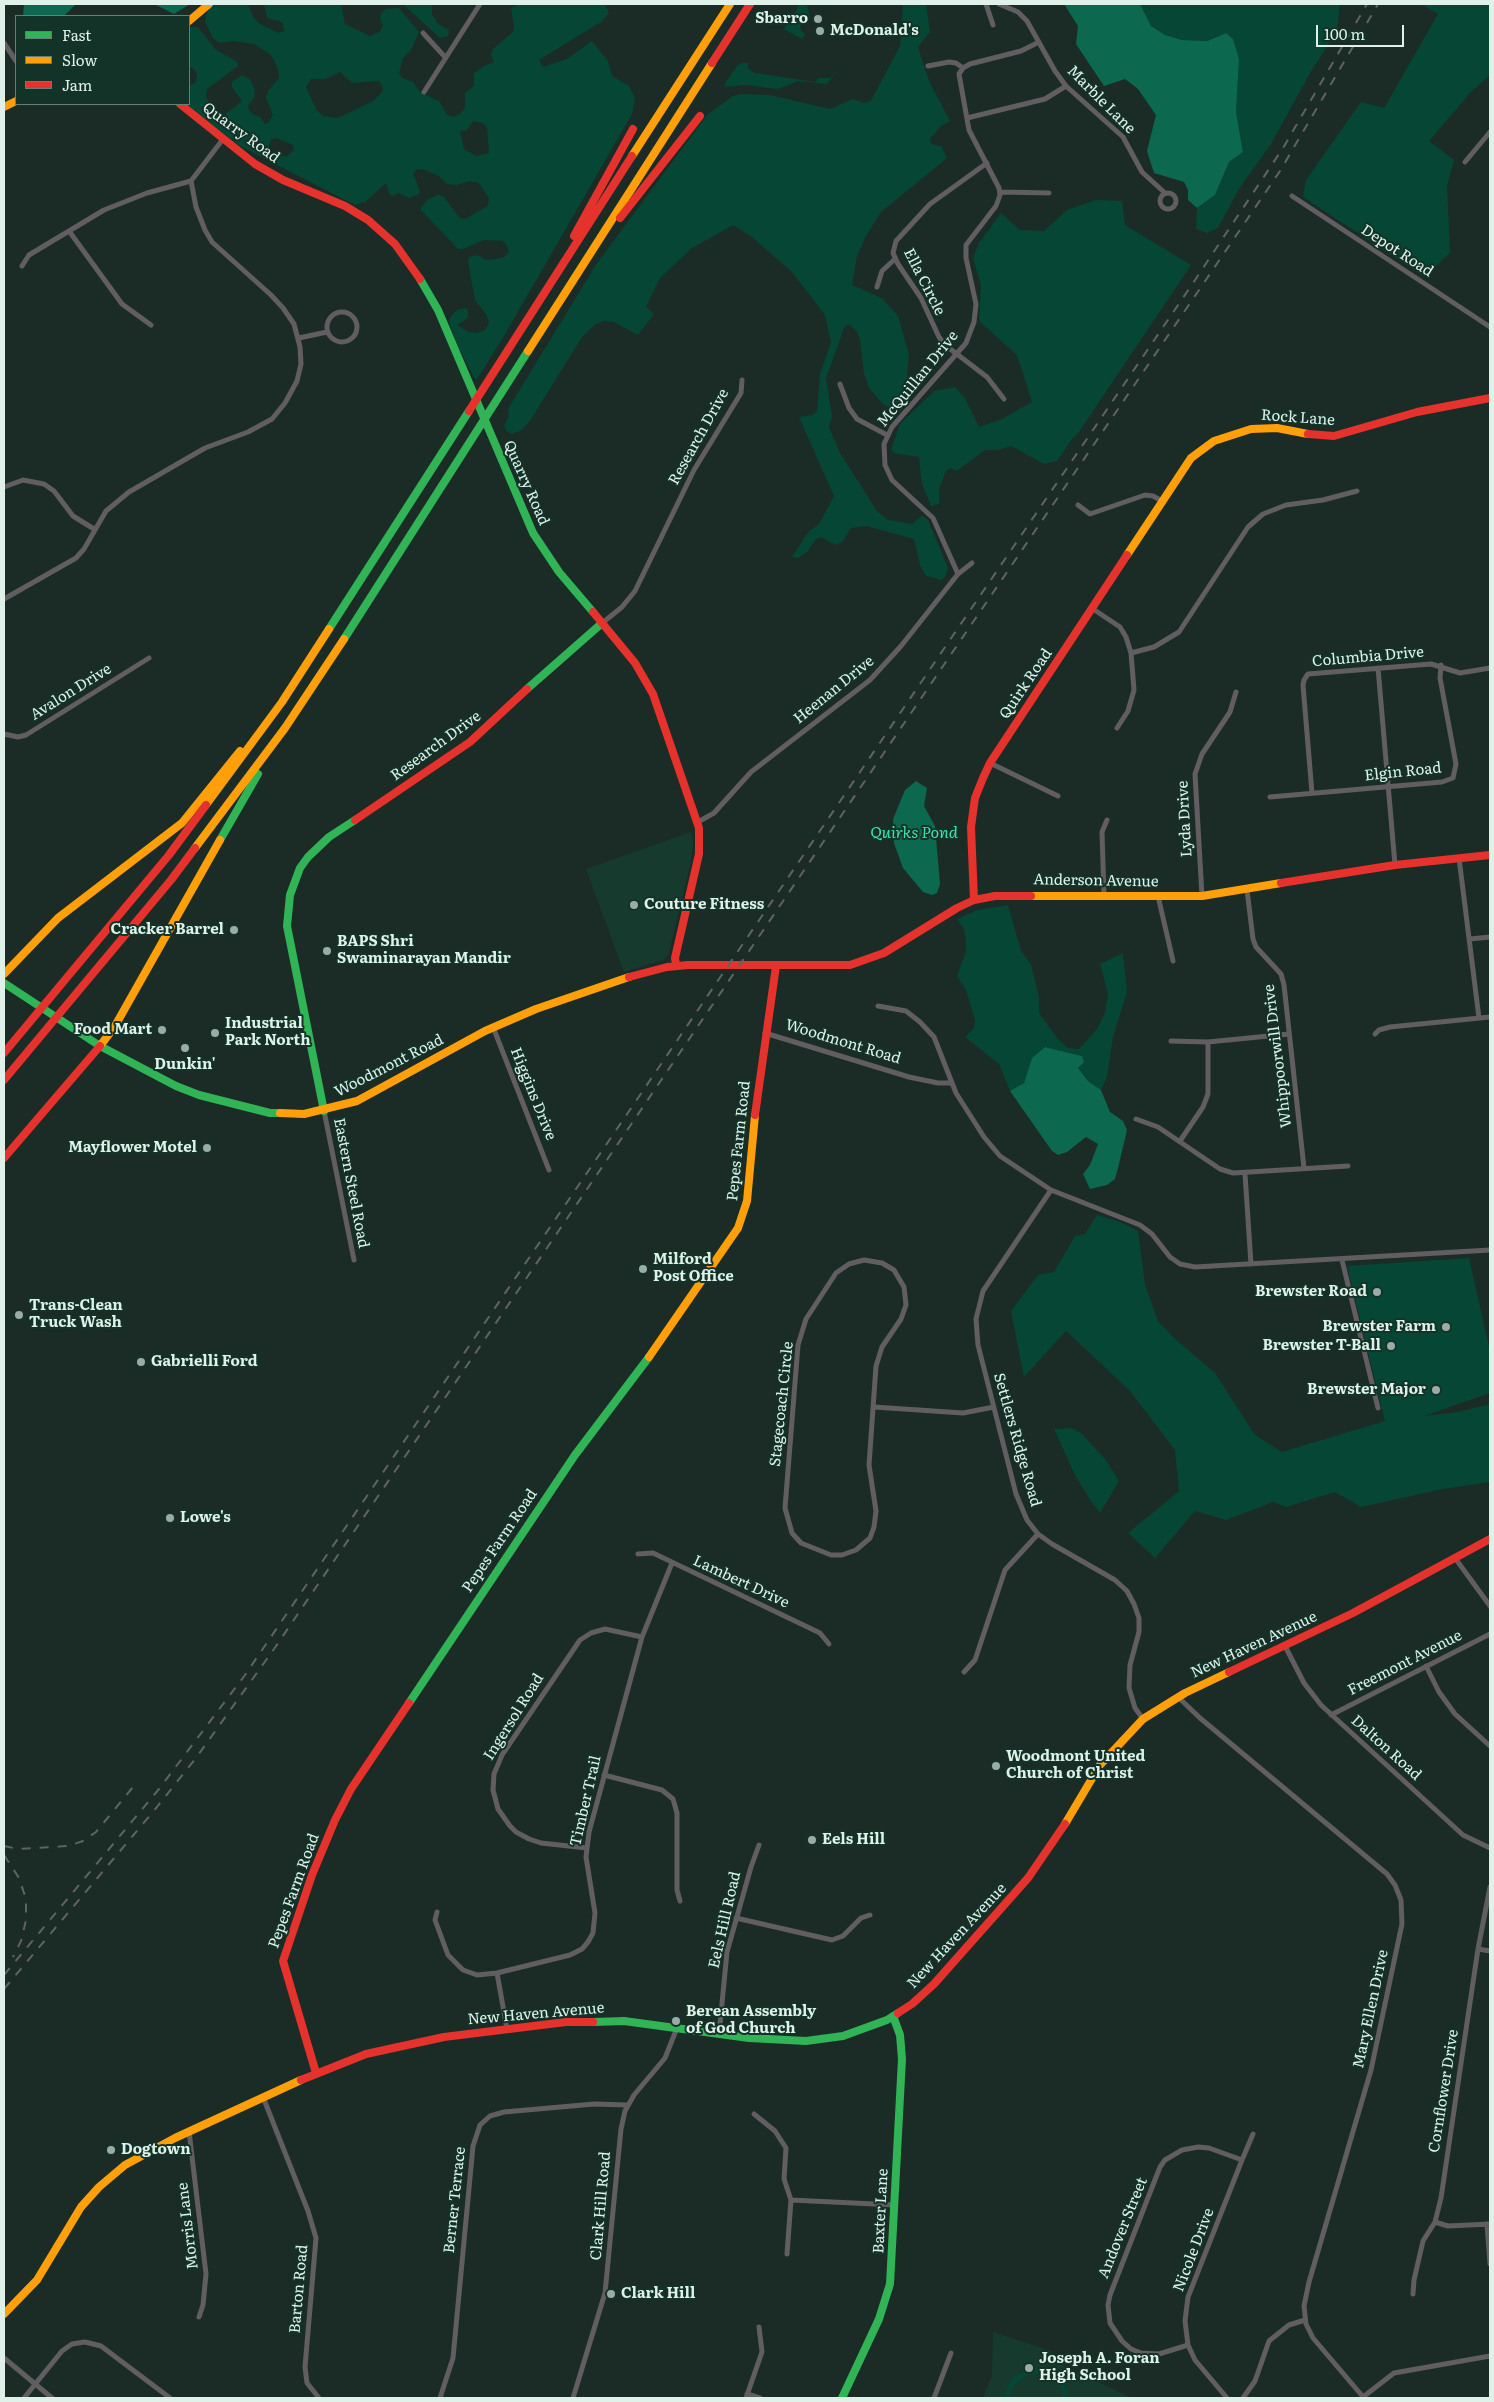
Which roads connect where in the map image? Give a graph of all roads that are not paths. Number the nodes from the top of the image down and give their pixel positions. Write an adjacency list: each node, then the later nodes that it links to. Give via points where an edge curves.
1 (209, 4): 7 (main road)
2 (480, 4): 12 (street)
3 (730, 4): 36 (main road)
4 (750, 4): 34 (main road)
5 (986, 4): 8 (street)
6 (999, 4): 10 (street, Marble Lane, via 1022,16)
7 (190, 20)
8 (993, 25)
9 (424, 33): 12 (street)
10 (1039, 42): 15 (street, via 1021,51); 16 (street, Marble Lane)
11 (4, 43): 13 (street)
12 (445, 57): 17 (street)
13 (15, 60)
14 (928, 66): 15 (street, via 949,62)
15 (963, 68): 20 (street, via 960,79)
16 (1066, 86): 20 (street, via 1045,99); 29 (street, Marble Lane, via 1123,137 1142,172)
17 (424, 92)
18 (181, 105): 23 (main road, Quarry Road)
19 (700, 116): 34 (main road)
20 (967, 118): 25 (street, via 972,136)
21 (633, 129): 36 (main road)
22 (1489, 134): 24 (street)
23 (223, 140): 26 (street); 56 (main road, Quarry Road, via 283,180 358,213 389,238 412,266 430,295 533,533 559,572)
24 (1464, 162)
25 (987, 163): 27 (street); 32 (street, Ella Circle, via 930,204 896,240 893,249)
26 (191, 181): 31 (street, via 125,201); 40 (street, via 196,206 212,242 283,308)
27 (1001, 192): 28 (street); 41 (street, McQuillan Drive, via 996,206 966,245 976,313 966,343)
28 (1048, 193)
29 (1164, 193)
30 (1292, 196): 38 (street, Depot Road)
31 (69, 231): 33 (street, via 29,255); 37 (street, via 122,304)
32 (895, 259): 35 (street, via 882,271); 41 (street, Ella Circle, via 916,290 939,337)
33 (22, 266)
34 (574, 280): 64 (main road)
35 (877, 287)
36 (536, 307): 62 (main road)
37 (151, 325)
38 (1490, 326)
39 (327, 332): 39 (street, via 336,341 347,341 356,333 356,321 348,313 336,313 328,321); 40 (street)
40 (299, 338): 51 (street, via 297,381 285,404 272,419 205,448 129,492 106,511)
41 (957, 355): 45 (street, Ella Circle, via 987,377); 46 (street, McQuillan Drive)
42 (742, 380): 56 (street, Research Drive, via 741,393 694,470 635,591)
43 (840, 384): 46 (street, via 857,419)
44 (1490, 398): 49 (main road, Rock Lane, via 1399,416 1339,436 1264,428 1237,432 1201,450 1183,468)
45 (1004, 399)
46 (888, 435): 53 (street, McQuillan Drive, via 883,456 887,472 902,491 933,518)
47 (4, 487): 51 (street, via 23,480 44,484 73,516)
48 (1357, 491): 57 (street, via 1263,514 1248,527 1179,632 1154,647)
49 (1162, 501): 50 (street, via 1150,495 1090,514); 55 (main road, Quirk Road)
50 (1078, 506)
51 (94, 529): 54 (street, via 76,558)
52 (972, 563): 53 (street, Heenan Drive)
53 (958, 574): 73 (street, Heenan Drive, via 870,680 752,772 714,813)
54 (4, 599)
55 (1093, 609): 57 (street, via 1120,627); 67 (main road, Quirk Road)
56 (601, 624): 73 (main road, Quarry Road, via 645,677); 103 (main road, Research Drive, via 470,742 328,837 300,868 290,894 287,926)
57 (1131, 653): 65 (street, via 1134,690 1128,711)
58 (149, 658): 66 (street, Avalon Drive, via 26,735)
59 (1441, 665): 60 (street, Columbia Drive); 61 (street, Columbia Drive, via 1460,673); 68 (street, Elgin Road, via 1440,678 1456,764 1454,776 1445,782)
60 (1378, 668): 68 (street); 69 (street, Columbia Drive, via 1314,672 1306,676 1303,685)
61 (1490, 668)
62 (294, 684): 88 (main road, via 182,823 58,918); 100 (main road, via 182,838)
63 (1236, 692): 80 (street, Lyda Drive, via 1230,712 1202,754 1195,774)
64 (285, 728): 99 (main road, via 115,1026); 101 (main road, via 193,853)
65 (1117, 728)
66 (4, 734)
67 (990, 763): 70 (street); 81 (main road, Quirk Road, via 975,798 970,827)
68 (1389, 786): 69 (street, Elgin Road); 76 (street)
69 (1312, 793): 71 (street, Elgin Road)
70 (1058, 796)
71 (1270, 797)
72 (1107, 820): 78 (street, via 1102,832)
73 (698, 822): 86 (main road, Quarry Road, via 699,854 675,958)
74 (1490, 855): 75 (main road, Anderson Avenue)
75 (1459, 858): 76 (main road, Anderson Avenue); 83 (street)
76 (1395, 865): 77 (main road, Anderson Avenue)
77 (1247, 890): 80 (main road, Anderson Avenue); 95 (street, Whippoorwill Drive, via 1256,947 1281,974)
78 (1104, 895): 79 (main road, Anderson Avenue); 81 (main road, Anderson Avenue, via 1018,894)
79 (1158, 896): 80 (main road, Anderson Avenue); 84 (street)
80 (1202, 896)
81 (974, 900): 87 (main road, Anderson Avenue, via 884,953 858,963)
82 (1490, 937): 83 (street)
83 (1470, 938): 92 (street)
84 (1173, 961)
85 (715, 965): 86 (main road, Woodmont Road); 87 (main road, Anderson Avenue)
86 (676, 966): 93 (main road, Woodmont Road, via 630,977)
87 (776, 966): 94 (main road, Woodmont Road)
88 (4, 974)
89 (4, 983): 99 (main road, Woodmont Road)
90 (878, 1006): 102 (street, via 906,1011 925,1027 934,1037)
91 (1490, 1017): 92 (street)
92 (1479, 1018): 96 (street, via 1390,1026)
93 (493, 1027): 103 (main road, Woodmont Road, via 356,1101); 109 (street, Higgins Drive)
94 (765, 1033): 102 (street, Woodmont Road, via 909,1077 938,1084); 151 (main road, Pepes Farm Road, via 747,1200 738,1228 638,1374 575,1455 351,1789 334,1820 283,1961)
95 (1289, 1034): 98 (street); 108 (street, Whippoorwill Drive)
96 (1375, 1034)
97 (1171, 1041): 98 (street)
98 (1208, 1042): 105 (street, via 1208,1094)
99 (100, 1046): 103 (main road, Woodmont Road, via 199,1095 270,1113 296,1115); 106 (main road)
100 (4, 1053)
101 (4, 1080)
102 (951, 1083): 111 (street, via 993,1149 1008,1163)
103 (324, 1111): 113 (street, Eastern Steel Road)
104 (1136, 1118): 105 (street)
105 (1180, 1140): 110 (street, via 1220,1168)
106 (4, 1158)
107 (1348, 1166): 108 (street)
108 (1304, 1168): 110 (street)
109 (549, 1170)
110 (1245, 1174): 115 (street)
111 (1051, 1190): 115 (street, via 1140,1225 1180,1264 1195,1267); 116 (street, Settlers Ridge Road, via 987,1284 978,1304 977,1340)
112 (1490, 1250): 114 (street)
113 (354, 1260)
114 (1342, 1260): 115 (street); 118 (street)
115 (1251, 1264)
116 (994, 1406): 117 (street, via 963,1413); 119 (street, Settlers Ridge Road, via 1019,1503)
117 (874, 1407): 117 (street, Stagecoach Circle, via 878,1359 903,1314 906,1297 900,1279 890,1267 874,1260 864,1260 849,1264 836,1273 806,1319 798,1345 785,1508 792,1533 801,1543 825,1554 856,1550 870,1538 874,1527 876,1512 869,1465)
118 (1378, 1408)
119 (1038, 1534): 130 (street, via 1005,1570 975,1660); 133 (street, Settlers Ridge Road, via 1115,1580 1132,1598 1139,1632 1130,1665 1129,1688 1134,1708)
120 (1490, 1539): 122 (main road, New Haven Avenue)
121 (638, 1554): 123 (street, Lambert Drive, via 652,1553)
122 (1455, 1558): 124 (street); 128 (main road, New Haven Avenue)
123 (672, 1563): 126 (street, Timber Trail); 127 (street, Lambert Drive, via 820,1633)
124 (1490, 1606)
125 (1490, 1634): 129 (street, Freemont Avenue)
126 (642, 1637): 135 (street, Timber Trail); 137 (street, Ingersol Road, via 605,1629 591,1632 580,1640 502,1755 494,1774 493,1790 498,1809 516,1832 541,1843)
127 (829, 1644)
128 (1285, 1646): 131 (main road, New Haven Avenue); 132 (street, Dalton Road, via 1312,1694)
129 (1426, 1666): 132 (street, Freemont Avenue); 134 (street, via 1455,1714)
130 (964, 1672)
131 (1178, 1697): 133 (main road, New Haven Avenue); 167 (street, Mary Ellen Drive, via 1381,1869 1395,1885 1402,1900 1402,1924 1371,2070 1306,2292)
132 (1331, 1715): 138 (street, Dalton Road, via 1463,1835)
133 (1142, 1719): 147 (main road, New Haven Avenue, via 1100,1765 1028,1878 934,1984)
134 (1490, 1746)
135 (604, 1775): 137 (street, Timber Trail); 140 (street, via 662,1790 673,1799 677,1813 677,1890)
136 (759, 1844): 143 (street, Eels Hill Road)
137 (586, 1848): 146 (street, Timber Trail, via 595,1913 593,1933 588,1942 570,1955)
138 (1490, 1848)
139 (1490, 1887): 144 (street, Cornflower Drive)
140 (680, 1901)
141 (437, 1912): 146 (street, Timber Trail, via 435,1920 445,1948 457,1966 477,1975)
142 (870, 1914): 143 (street, via 861,1918 843,1936 832,1940)
143 (736, 1918): 150 (street, Eels Hill Road, via 727,1952)
144 (1478, 1949): 145 (street); 160 (street, Cornflower Drive)
145 (1490, 1951)
146 (497, 1973): 149 (street)
147 (894, 2016): 150 (main road, New Haven Avenue, via 859,2031 815,2040 785,2041); 159 (main road, Baxter Lane, via 902,2059)
148 (677, 2028): 149 (main road, New Haven Avenue, via 606,2021); 150 (main road, New Haven Avenue); 153 (street, Clark Hill Road, via 666,2058)
149 (507, 2029): 151 (main road, New Haven Avenue, via 383,2049)
150 (719, 2034)
151 (316, 2072): 152 (main road, New Haven Avenue)
152 (263, 2098): 155 (main road, New Haven Avenue); 178 (street, Barton Road, via 316,2238 305,2368 307,2383)
153 (627, 2105): 179 (street, Berner Terrace, via 566,2105 504,2112 490,2116 480,2125 473,2146 453,2358); 180 (street, Clark Hill Road, via 621,2129 605,2293)
154 (754, 2114): 158 (street, via 784,2143 784,2179)
155 (190, 2132): 165 (main road, New Haven Avenue, via 132,2160 99,2187 72,2220 37,2280); 166 (street, Morris Lane, via 206,2274 206,2288)
156 (1253, 2134): 157 (street)
157 (1242, 2160): 169 (street, Nicole Drive, via 1188,2297 1185,2321); 169 (street, Andover Street, via 1198,2147 1182,2150 1165,2160 1110,2294 1110,2323 1131,2349 1159,2354)
158 (791, 2200): 159 (street); 162 (street)
159 (895, 2205): 182 (main road, Baxter Lane, via 892,2270 885,2301)
160 (1435, 2222): 161 (street, via 1448,2226); 164 (street, Cornflower Drive, via 1423,2241)
161 (1489, 2224): 163 (street)
162 (787, 2254)
163 (1490, 2264)
164 (1413, 2294)
165 (4, 2314)
166 (198, 2317)
167 (1305, 2320): 185 (street, via 1289,2325 1269,2341 1256,2381); 186 (street, Mary Ellen Drive, via 1313,2338)
168 (759, 2327): 174 (street, via 762,2352)
169 (1188, 2345): 184 (street, Nicole Drive, via 1200,2368)
170 (951, 2353): 183 (street)
171 (1490, 2356): 186 (street, via 1394,2373)
172 (4, 2358): 173 (street)
173 (36, 2384): 175 (street); 176 (street); 177 (street, via 62,2351 78,2342 89,2342 101,2346)
174 (746, 2396): 181 (street)
175 (24, 2398)
176 (52, 2398)
177 (170, 2398)
178 (319, 2398)
179 (440, 2398)
180 (573, 2398)
181 (760, 2398)
182 (842, 2398)
183 (934, 2398)
184 (1227, 2398)
185 (1243, 2398)
186 (1364, 2398)

